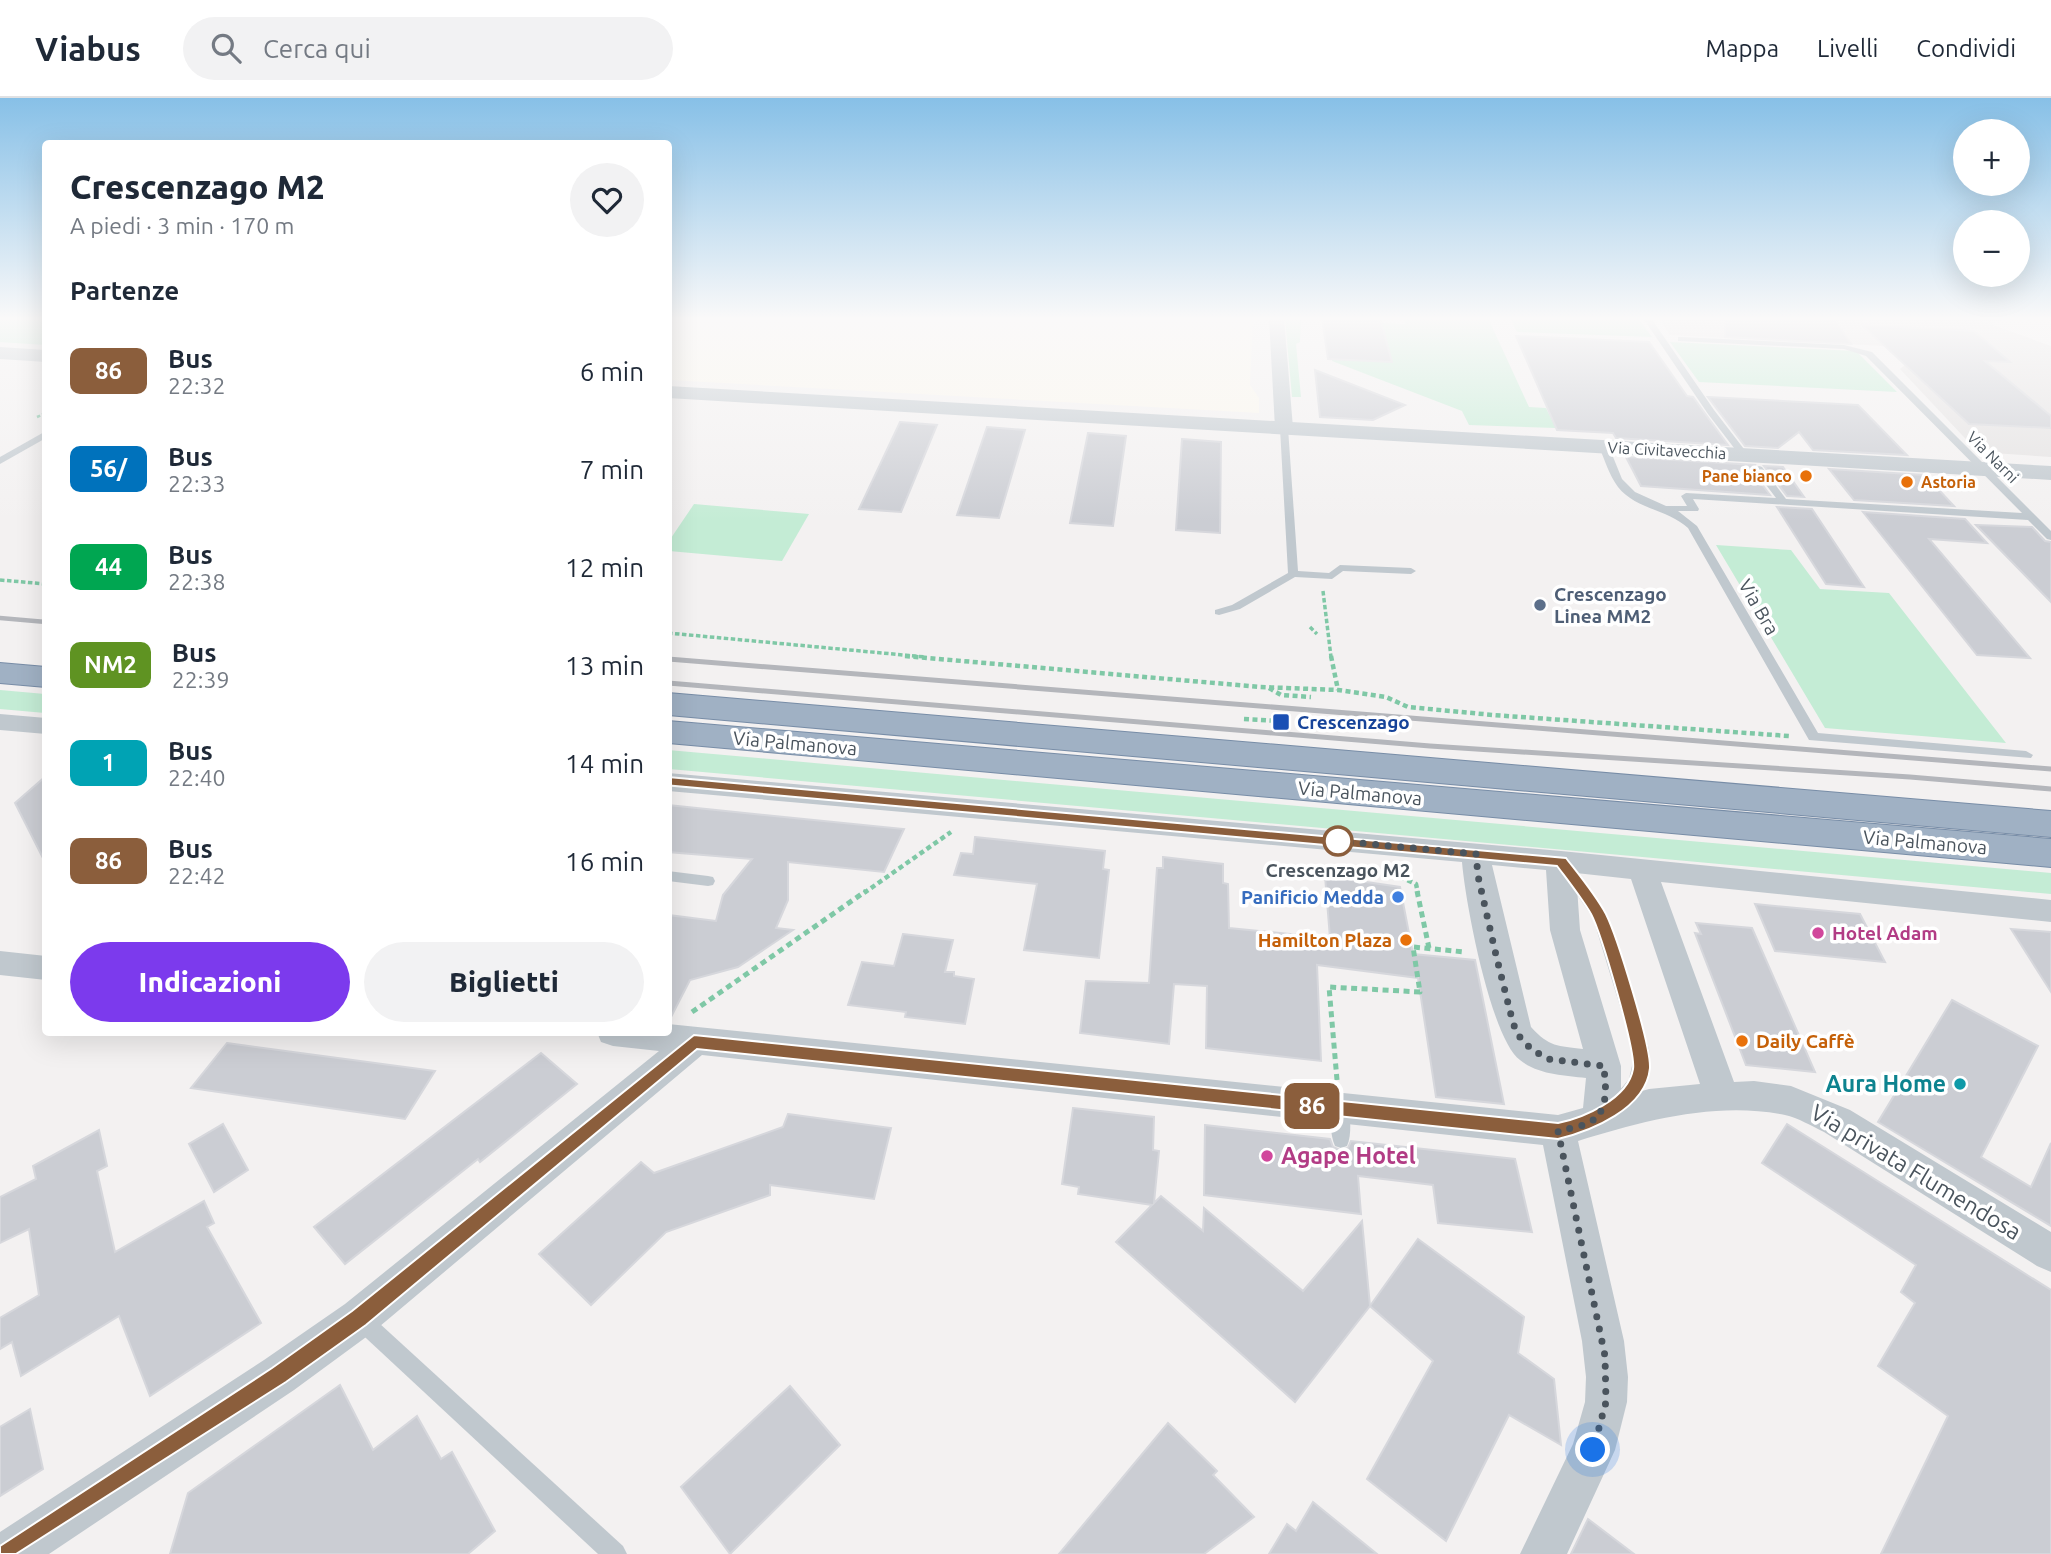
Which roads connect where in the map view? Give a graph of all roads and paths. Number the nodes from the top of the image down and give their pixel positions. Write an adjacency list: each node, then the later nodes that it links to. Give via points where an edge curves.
1 (1281, 386): 5 (street)
2 (1693, 386): 9 (lane)
3 (1900, 386): 10 (lane, Via Narni)
4 (672, 392): 5 (street, Via Civitavecchia)
5 (1284, 428): 7 (street, Via Civitavecchia); 17 (lane)
6 (42, 435): 8 (lane)
7 (1604, 447): 9 (street, Via Civitavecchia); 13 (lane, Via Bra, via 1623,487)
8 (0, 461)
9 (1751, 462): 10 (street, Via Civitavecchia); 12 (lane)
10 (1982, 469): 11 (street, Via Civitavecchia); 14 (lane, Via Narni)
11 (2051, 473)
12 (1784, 503): 13 (lane, Via Bra, via 1686,496 1693,509); 14 (lane, Via Bra)
13 (1661, 507): 38 (lane, Via Bra, via 1692,526)
14 (2031, 517): 15 (lane, Via Narni)
15 (2051, 537)
16 (1411, 571): 18 (lane, via 1340,568 1332,576)
17 (1293, 574): 18 (lane); 21 (lane)
18 (1322, 576): 30 (path)
19 (0, 580): 20 (path)
20 (42, 584)
21 (1219, 612)
22 (1310, 627): 24 (path)
23 (672, 634): 29 (path)
24 (1317, 634)
25 (0, 647): 26 (highway)
26 (42, 651)
27 (0, 673): 28 (highway)
28 (42, 677)
29 (1265, 687): 30 (path); 31 (path, via 1281,695)
30 (1338, 690): 38 (path, via 1386,697 1408,707)
31 (1311, 697)
32 (672, 704): 41 (highway, Via Palmanova)
33 (1244, 719): 34 (path)
34 (1279, 721)
35 (0, 722): 36 (street)
36 (42, 726)
37 (672, 732): 43 (highway, Via Palmanova)
38 (1814, 737): 39 (lane)
39 (2026, 755)
40 (672, 782): 44 (street)
41 (2051, 824)
42 (951, 832): 55 (path)
43 (2051, 853)
44 (1476, 854): 45 (street); 57 (street, via 1518,1035 1548,1059)
45 (1561, 861): 46 (street); 57 (street, via 1563,920); 59 (lane, via 1600,917 1641,1049 1642,1069 1634,1087 1615,1108)
46 (1642, 869): 50 (street); 58 (street)
47 (1385, 872): 51 (path, via 1416,884)
48 (672, 876): 49 (lane)
49 (708, 881)
50 (2051, 911)
51 (1429, 948): 52 (path); 60 (path, via 1413,947 1419,992 1329,987)
52 (1476, 953)
53 (0, 962): 54 (street)
54 (42, 967)
55 (691, 1028): 56 (street, Via privata Flumendosa); 60 (street, Via privata Flumendosa); 63 (street)
56 (672, 1029)
57 (1604, 1066): 59 (street, via 1606,1095)
58 (1723, 1097): 59 (street, Via privata Flumendosa, via 1649,1104); 62 (street, Via privata Flumendosa, via 1781,1099 1826,1115)
59 (1599, 1117): 61 (street, Via privata Flumendosa)
60 (1341, 1125): 61 (street, Via privata Flumendosa)
61 (1558, 1131): 66 (street, via 1607,1377 1606,1402 1593,1450)
62 (2051, 1253)
63 (359, 1318): 64 (street); 65 (lane)
64 (8, 1554)
65 (615, 1554)
66 (1543, 1554)

